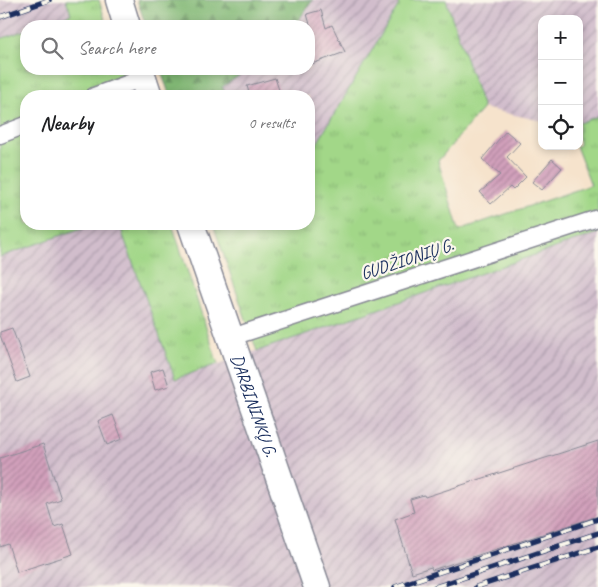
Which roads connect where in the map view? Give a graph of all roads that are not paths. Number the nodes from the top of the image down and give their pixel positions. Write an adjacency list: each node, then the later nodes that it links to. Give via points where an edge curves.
1 (119, 0): 2 (main road)
2 (125, 20)
3 (144, 81): 4 (street)
4 (114, 90)
5 (20, 127): 6 (street)
6 (0, 136)
7 (598, 218): 9 (street, GUDŽIONIŲ G.)
8 (193, 230): 9 (main road, DARBININKŲ G.)
9 (229, 338): 10 (main road, DARBININKŲ G.)
10 (317, 587)

